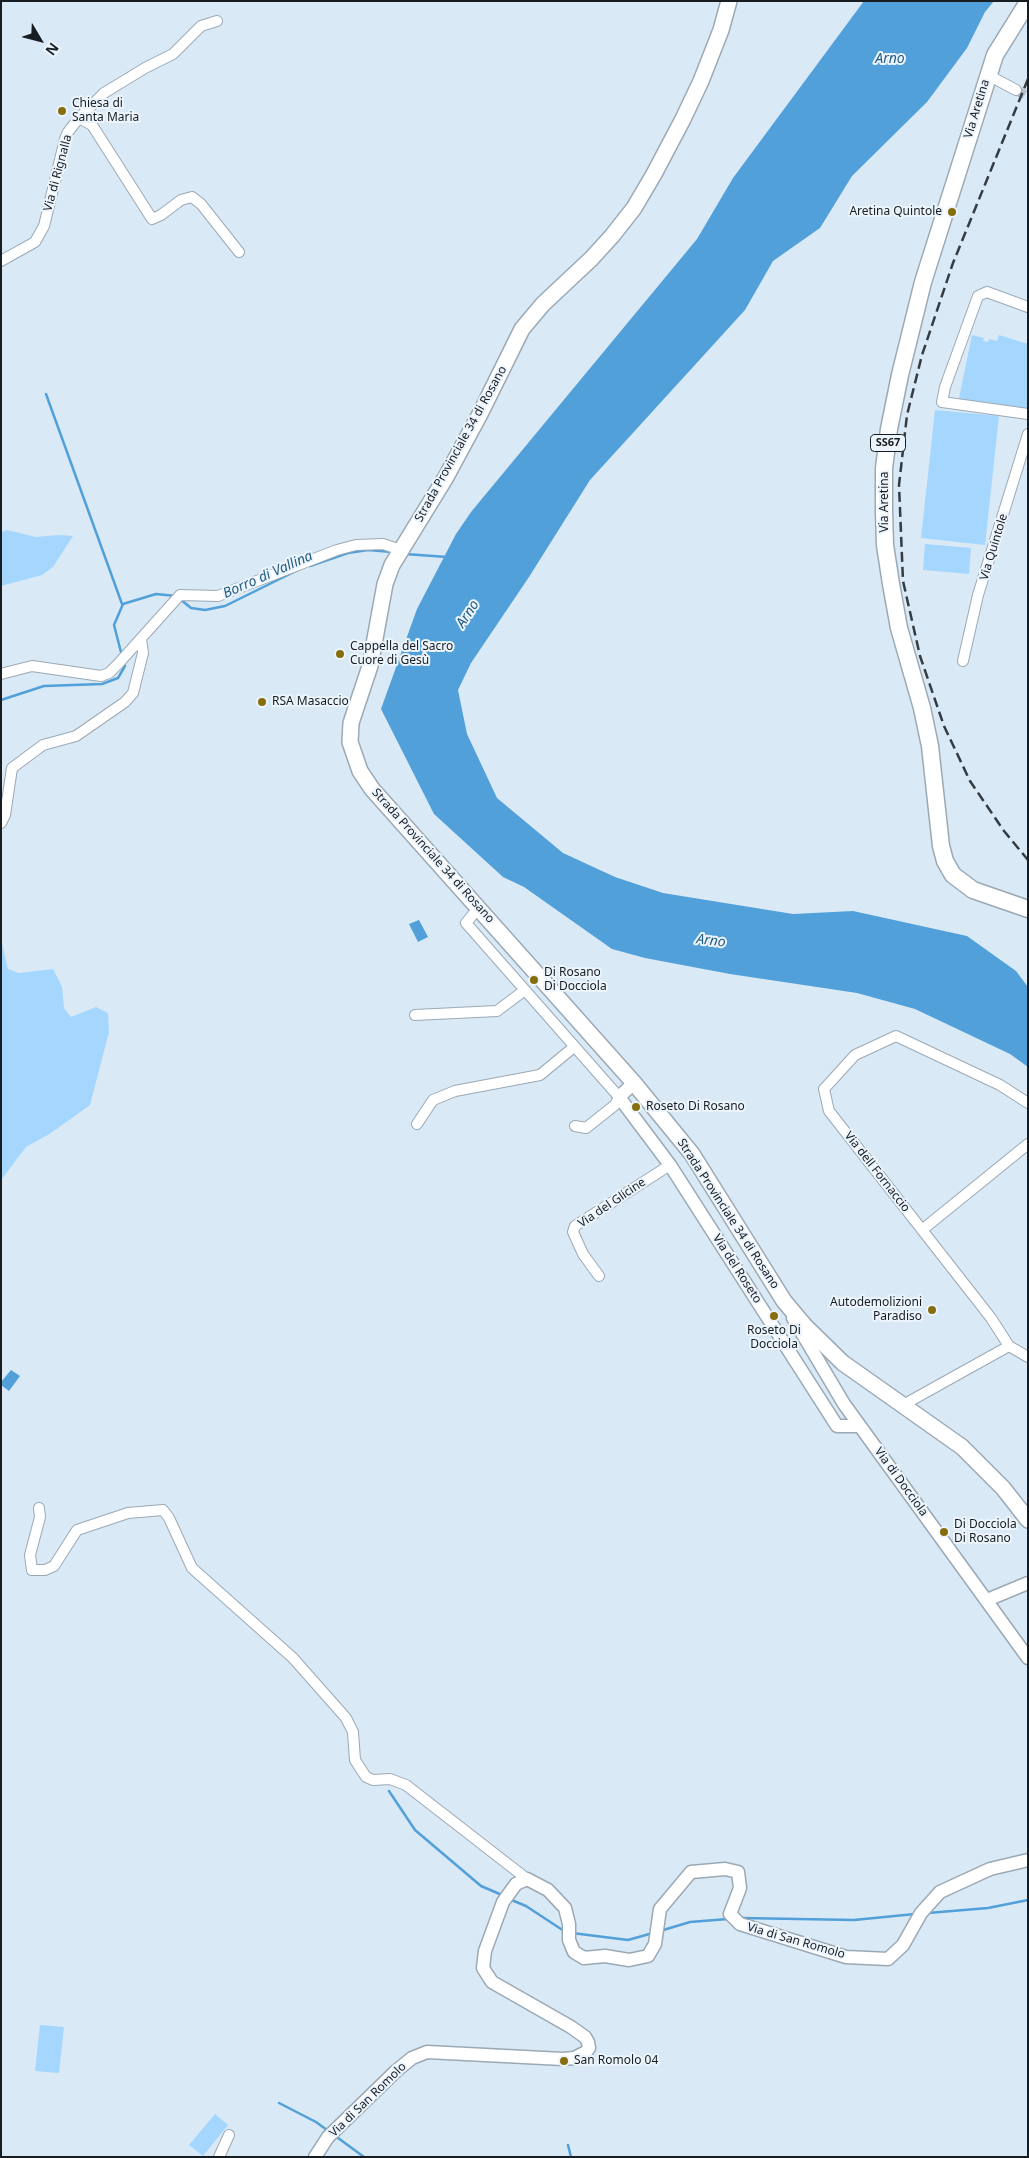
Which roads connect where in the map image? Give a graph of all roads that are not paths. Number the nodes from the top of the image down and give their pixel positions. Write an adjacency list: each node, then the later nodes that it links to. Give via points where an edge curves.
1 (729, 1): 12 (main road, Strada Provinciale 34 di Rosano, via 721,30 684,119 634,208 591,259 543,304 522,329 446,477)
2 (1028, 2): 4 (main road, Via Aretina / SS67, via 1003,39)
3 (217, 20): 6 (street, Via di Rignalla, via 201,26 173,54 104,93)
4 (988, 75): 5 (street); 18 (main road, Via Aretina / SS67, via 923,282 900,375 884,468 885,545 899,628 930,746 945,861 953,875 973,890)
5 (1016, 90)
6 (79, 118): 7 (street, via 92,125 152,219 181,200 192,197); 8 (street, Via di Rignalla, via 65,139 44,226 35,242)
7 (239, 252)
8 (1, 261)
9 (1028, 306): 10 (street, via 987,292 978,296 942,402)
10 (1028, 414)
11 (1028, 434): 14 (street, Via Quintole, via 978,595)
12 (399, 552): 13 (street, via 383,544 356,545 218,596 177,597); 17 (main road, Strada Provinciale 34 di Rosano, via 385,584 373,653 351,723 350,742 360,771 372,789)
13 (141, 639): 15 (street, via 109,673 101,676 32,666); 16 (street, via 143,653 133,693 126,702 76,736 43,745 12,768 6,815)
14 (963, 661)
15 (1, 674)
16 (1, 823)
17 (479, 907): 19 (street, Via del Roseto, via 466,923); 22 (main road, Strada Provinciale 34 di Rosano)
18 (1028, 909)
19 (525, 990): 20 (street, via 497,1011); 21 (street, Via del Roseto)
20 (415, 1015)
21 (574, 1047): 23 (street, Via del Roseto); 25 (street, via 540,1075 455,1091 433,1100)
22 (634, 1084): 23 (street); 31 (main road, Strada Provinciale 34 di Rosano, via 692,1154)
23 (618, 1097): 26 (street, via 615,1105 586,1128); 28 (street, Via del Roseto)
24 (1028, 1103): 29 (street, Via dell Fornaccio, via 1000,1085 896,1036 855,1055 824,1088 829,1111)
25 (417, 1124)
26 (575, 1126)
27 (1028, 1144): 29 (street)
28 (670, 1165): 30 (street, Via del Glicine, via 575,1226 573,1232); 35 (street, Via del Roseto, via 837,1426)
29 (922, 1230): 32 (street, Via dell Fornaccio)
30 (599, 1276)
31 (784, 1301): 34 (main road, Strada Provinciale 34 di Rosano, via 842,1363); 35 (street, Via di Docciola)
32 (1009, 1346): 33 (street); 34 (street)
33 (1028, 1357)
34 (903, 1405): 37 (main road, Strada Provinciale 34 di Rosano, via 962,1447 1003,1488)
35 (860, 1426): 39 (street, Via di Docciola)
36 (39, 1508): 42 (street, via 30,1556 32,1570 54,1566 77,1530 128,1513 163,1510 192,1568 292,1658 346,1718 353,1732 355,1760 366,1777 373,1780 390,1778 406,1785)
37 (1028, 1520)
38 (1028, 1583): 39 (street)
39 (986, 1600): 40 (street, Via di Docciola)
40 (1028, 1658)
41 (1028, 1860): 42 (street, Via di San Romolo, via 990,1869 940,1892 922,1913 903,1945 888,1959 846,1956 740,1924 730,1914 740,1888 738,1872 725,1868 690,1872 660,1910 655,1944 648,1956 630,1960 605,1956 584,1958 574,1952 569,1940 564,1908 548,1890)
42 (527, 1880): 45 (street, Via di San Romolo, via 516,1884 507,1897 485,1951 483,1968 492,1982 578,2032 588,2042 586,2052 563,2059 428,2052 412,2058 328,2137)
43 (229, 2135): 44 (street)
44 (219, 2157)
45 (314, 2157)

